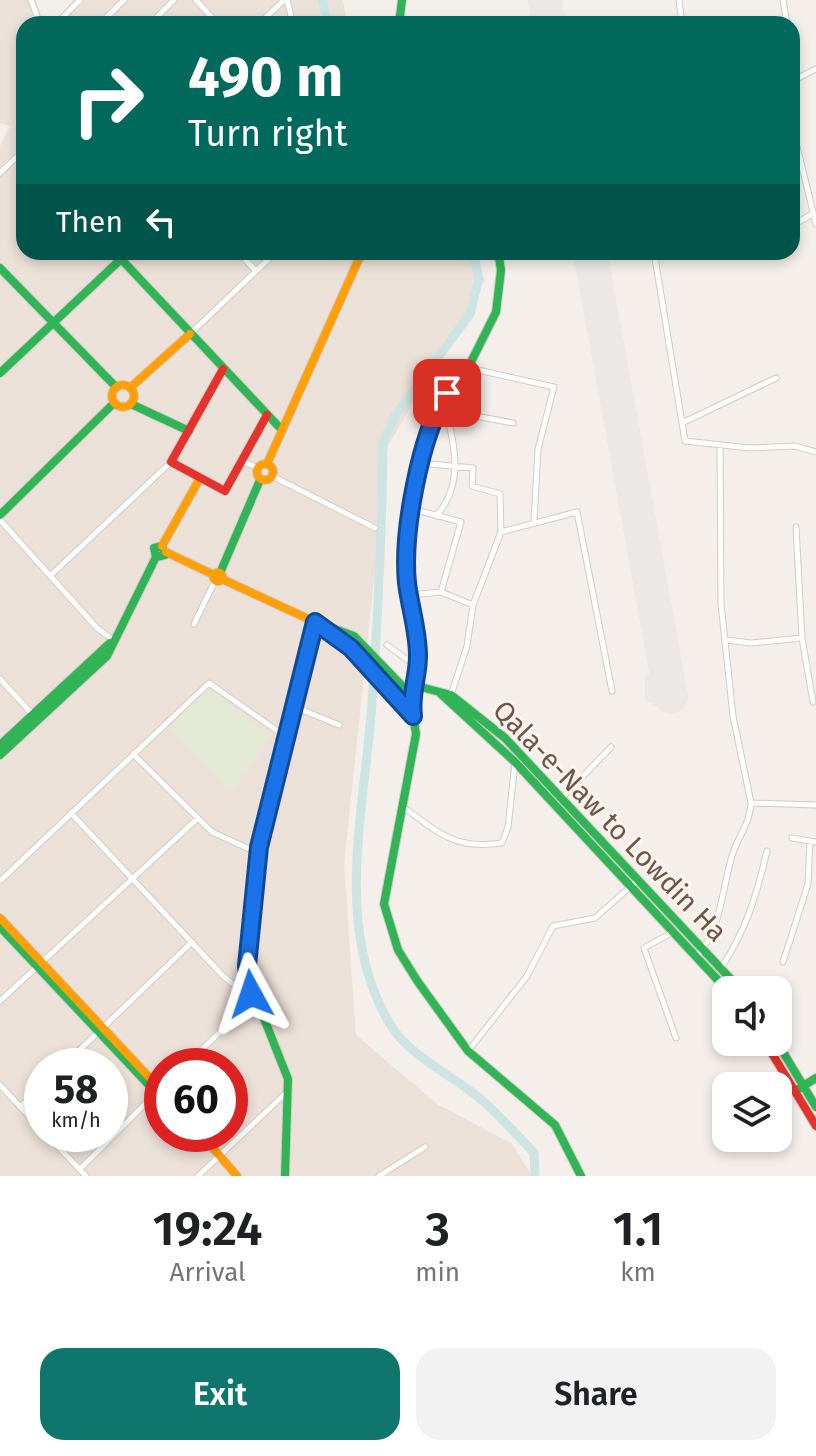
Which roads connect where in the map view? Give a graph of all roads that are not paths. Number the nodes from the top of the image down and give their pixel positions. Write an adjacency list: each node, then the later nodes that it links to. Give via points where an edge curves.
1 (80, 0): 6 (street)
2 (124, 0): 7 (street)
3 (174, 0): 8 (street)
4 (196, 0): 9 (street)
5 (286, 0): 10 (street)
6 (64, 16)
7 (108, 16)
8 (158, 16)
9 (211, 16)
10 (268, 16)
11 (16, 158): 13 (street)
12 (800, 171): 14 (street)
13 (0, 173)
14 (812, 214): 15 (street); 16 (street)
15 (800, 221)
16 (816, 224)
17 (115, 260): 26 (main road)
18 (126, 260): 27 (main road)
19 (246, 260): 25 (street)
20 (268, 260): 25 (street)
21 (358, 260): 40 (main road)
22 (499, 260): 28 (main road, via 496,312)
23 (655, 260): 39 (street)
24 (0, 268): 26 (main road)
25 (256, 271): 27 (street)
26 (53, 323): 30 (main road); 32 (main road)
27 (190, 334): 29 (main road); 33 (main road)
28 (468, 368): 36 (main road); 55 (street, via 554,387 538,449)
29 (223, 369): 37 (main road); 41 (main road)
30 (0, 373)
31 (776, 378): 39 (street)
32 (116, 387): 33 (main road); 34 (main road)
33 (130, 388): 35 (main road)
34 (114, 403): 35 (main road); 54 (main road)
35 (131, 404): 41 (main road)
36 (442, 409): 38 (street); 46 (main road); 48 (street, via 457,455)
37 (267, 415): 40 (main road); 44 (main road)
38 (513, 423)
39 (682, 423): 42 (street, via 687,443)
40 (282, 430): 47 (main road)
41 (189, 431): 45 (main road)
42 (720, 445): 43 (street, via 795,446); 68 (street)
43 (816, 452)
44 (242, 461): 47 (street); 50 (main road, via 225,491)
45 (171, 462): 50 (main road); 60 (street)
46 (419, 463): 48 (street); 52 (main road)
47 (262, 466): 49 (main road, via 273,471); 51 (main road)
48 (455, 468): 53 (street, via 449,500); 58 (street, via 473,468 472,486 500,494)
49 (272, 476): 51 (main road); 57 (street)
50 (200, 478): 59 (main road)
51 (260, 480): 61 (main road)
52 (413, 509): 53 (street); 63 (main road)
53 (436, 516): 62 (street, via 461,525)
54 (0, 518): 60 (street)
55 (534, 521): 58 (street); 74 (street, via 578,514)
56 (796, 527): 67 (street)
57 (375, 528)
58 (501, 532): 64 (street)
59 (164, 549): 61 (main road); 69 (main road, via 153,550 156,557)
60 (50, 576): 69 (street)
61 (218, 577): 65 (main road); 66 (street)
62 (441, 592): 63 (street); 64 (street)
63 (409, 595): 71 (main road)
64 (473, 605): 76 (street)
65 (315, 622): 73 (main road, via 354,636 397,683); 78 (main road); 79 (main road, via 351,648)
66 (194, 624)
67 (802, 638): 68 (street); 77 (street)
68 (726, 640): 90 (street, via 732,706)
69 (113, 641): 80 (main road)
70 (387, 645): 71 (street)
71 (417, 666): 73 (main road)
72 (0, 679): 80 (street)
73 (412, 690): 75 (main road, Qala-e-Naw to Lowdin Ha); 79 (main road)
74 (612, 691)
75 (441, 694): 76 (main road, Qala-e-Naw to Lowdin Ha); 87 (main road, Qala-e-Naw to Lowdin Ha)
76 (451, 695): 88 (main road, Qala-e-Naw to Lowdin Ha, via 505,738)
77 (813, 702)
78 (295, 707): 81 (street); 82 (main road)
79 (413, 716): 92 (main road, via 416,734)
80 (36, 717): 83 (main road); 86 (main road)
81 (339, 725)
82 (287, 738): 85 (street, via 209,683); 98 (main road)
83 (0, 745)
84 (611, 747): 89 (street)
85 (133, 754): 93 (street); 94 (street)
86 (0, 755)
87 (515, 762): 88 (main road, Qala-e-Naw to Lowdin Ha); 92 (street, via 502,843 447,840)
88 (541, 784): 89 (main road, Qala-e-Naw to Lowdin Ha); 101 (main road, Qala-e-Naw to Lowdin Ha)
89 (561, 799): 101 (main road, Qala-e-Naw to Lowdin Ha)
90 (751, 803): 91 (street); 106 (street, via 717,916)
91 (816, 805)
92 (402, 806): 118 (main road, via 385,886 389,926 418,982)
93 (71, 813): 99 (street); 100 (street)
94 (198, 818): 98 (street, via 212,832); 99 (street)
95 (792, 838): 96 (street)
96 (813, 841): 107 (street, via 808,884)
97 (767, 851): 109 (street, via 757,898)
98 (258, 853): 112 (main road, via 247,966)
99 (133, 877): 105 (street); 108 (street)
100 (0, 881)
101 (634, 883): 104 (main road, Qala-e-Naw to Lowdin Ha); 106 (main road, Qala-e-Naw to Lowdin Ha); 118 (street, via 595,918 553,926 527,976)
102 (0, 918): 108 (main road)
103 (0, 927): 108 (main road)
104 (673, 932): 106 (main road, Qala-e-Naw to Lowdin Ha); 115 (street, via 644,948)
105 (192, 942): 112 (street); 114 (street)
106 (700, 953): 109 (main road, Qala-e-Naw to Lowdin Ha); 110 (main road, Qala-e-Naw to Lowdin Ha)
107 (783, 962)
108 (39, 965): 113 (street); 114 (main road)
109 (720, 969): 111 (main road, Qala-e-Naw to Lowdin Ha)
110 (717, 976)
111 (727, 976)
112 (253, 1000): 117 (street); 125 (main road, via 273,1034)
113 (0, 1001)
114 (101, 1030): 116 (street); 121 (main road)
115 (676, 1038)
116 (82, 1048)
117 (204, 1048)
118 (468, 1051): 142 (main road, via 555,1125)
119 (775, 1056): 124 (main road)
120 (784, 1056): 124 (main road)
121 (144, 1074)
122 (816, 1078): 124 (main road)
123 (0, 1085): 127 (street)
124 (799, 1088): 128 (main road); 131 (main road)
125 (288, 1091): 135 (street); 140 (main road)
126 (24, 1103): 127 (street)
127 (20, 1107): 130 (street)
128 (816, 1107)
129 (144, 1108): 136 (street)
130 (24, 1111)
131 (816, 1126)
132 (425, 1147): 141 (street)
133 (63, 1152): 136 (street)
134 (216, 1152): 135 (main road)
135 (219, 1156): 138 (street); 139 (main road)
136 (80, 1169): 137 (street)
137 (86, 1176)
138 (198, 1176)
139 (237, 1176)
140 (285, 1176)
141 (379, 1176)
142 (581, 1176)

